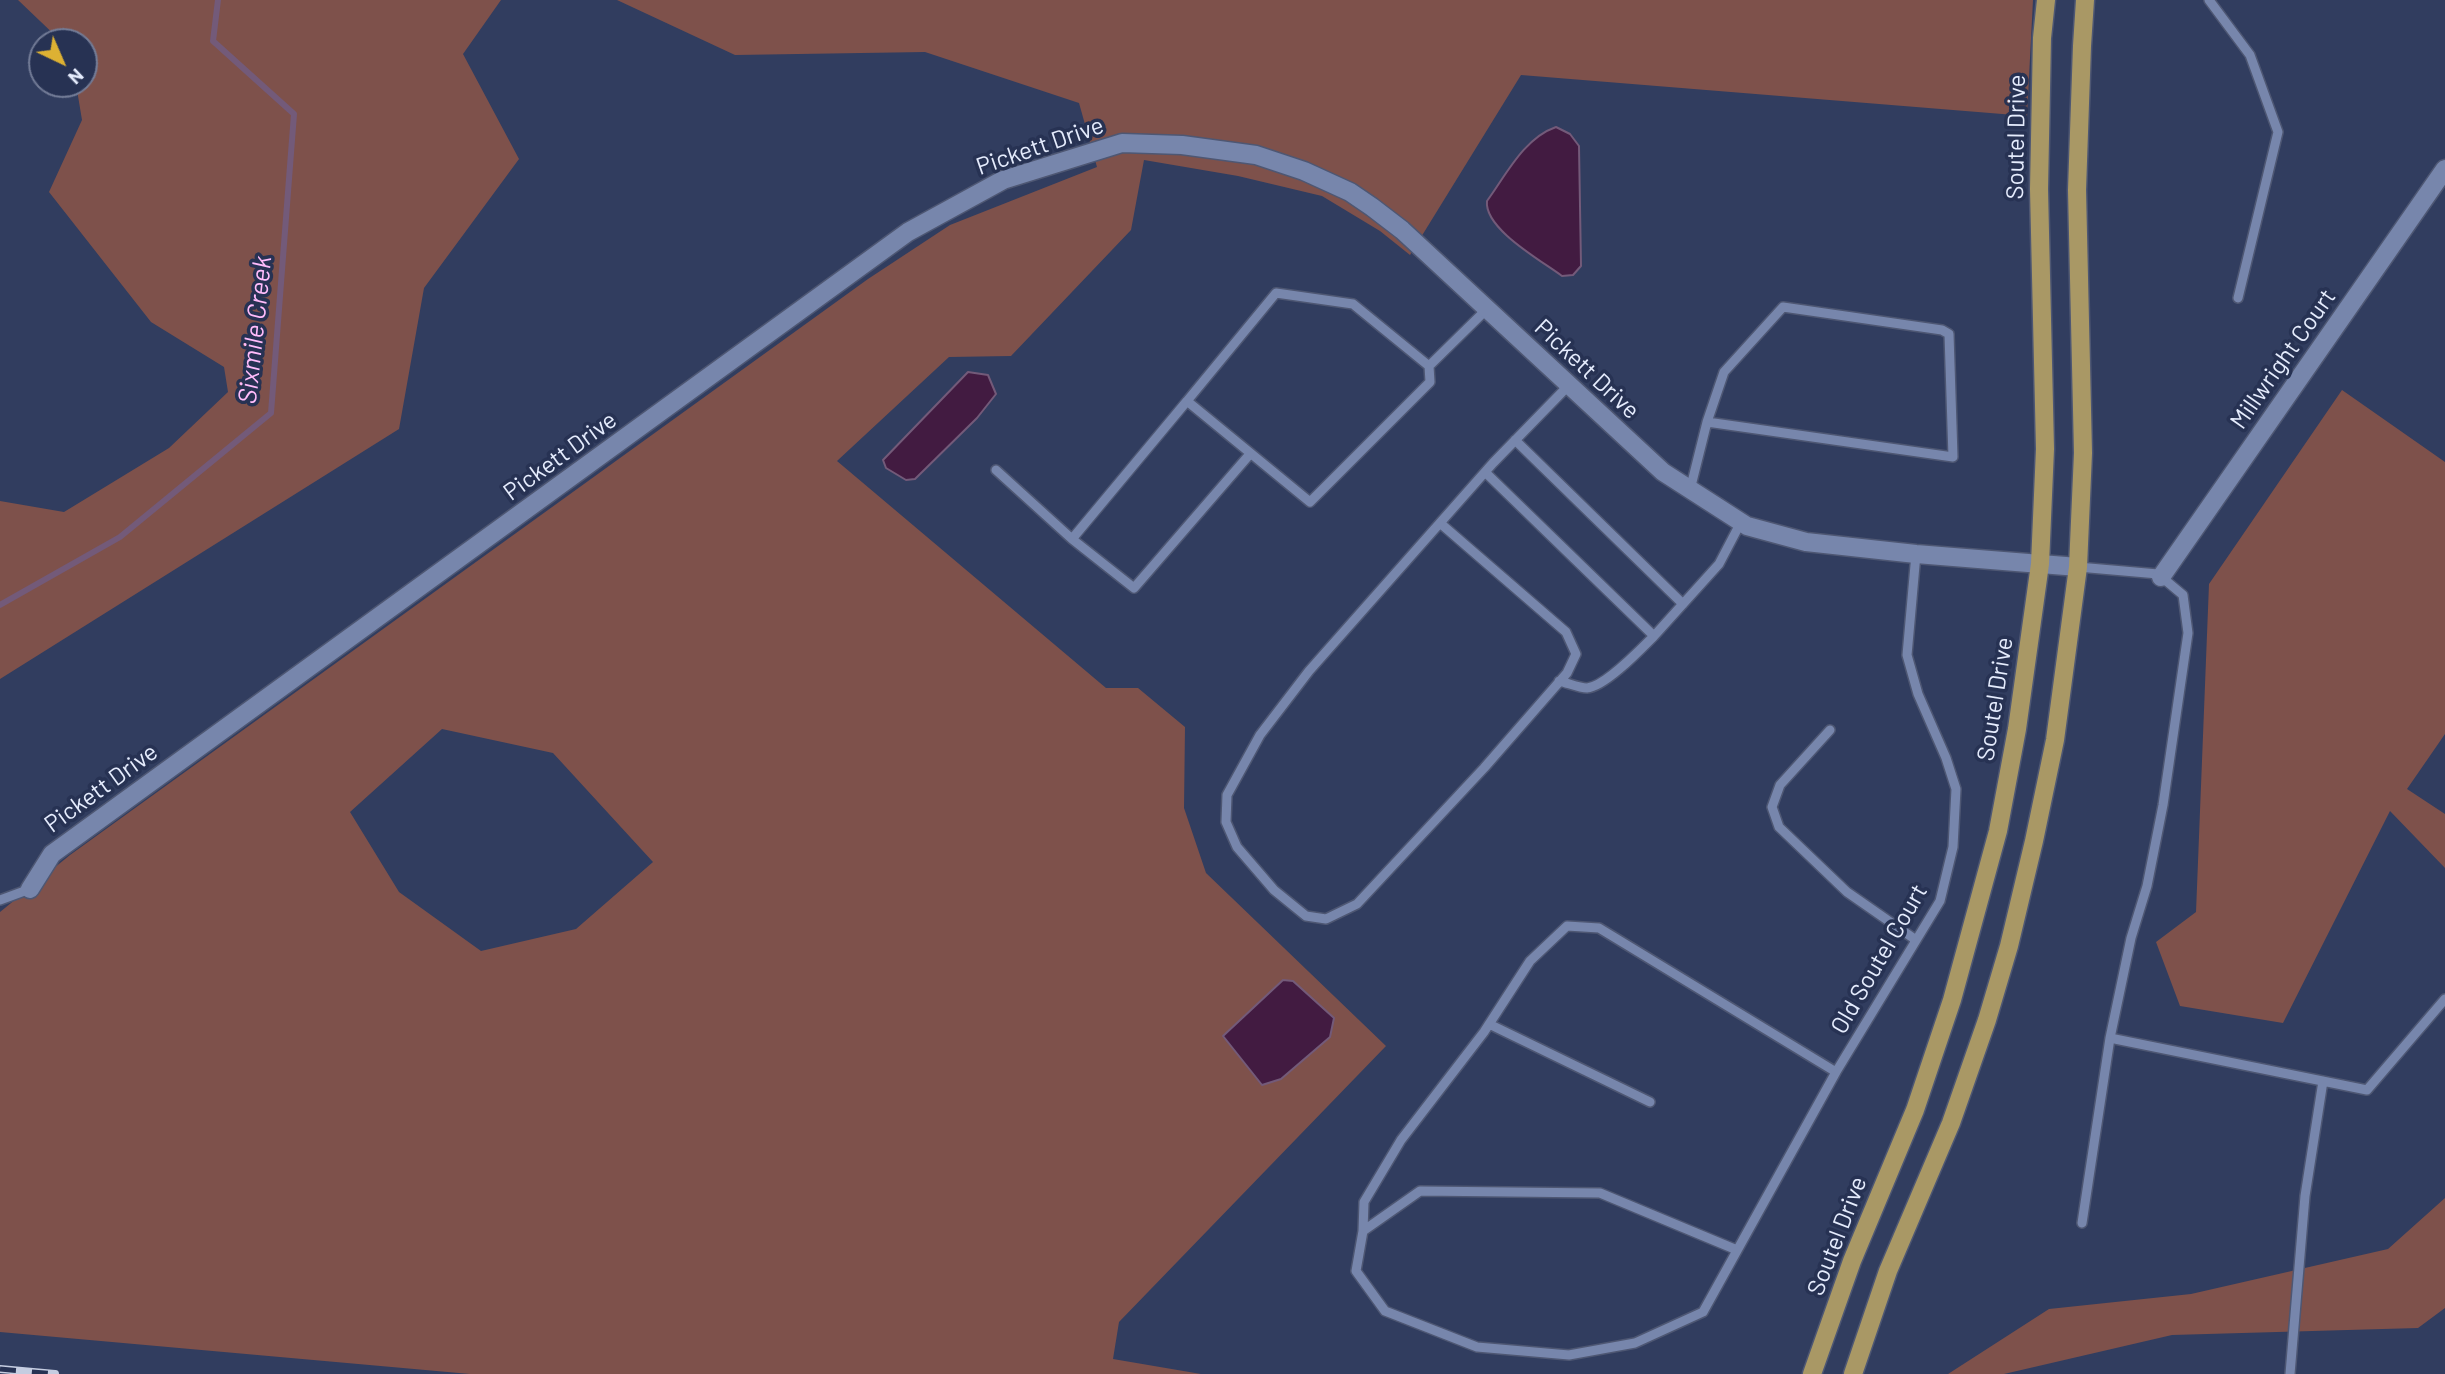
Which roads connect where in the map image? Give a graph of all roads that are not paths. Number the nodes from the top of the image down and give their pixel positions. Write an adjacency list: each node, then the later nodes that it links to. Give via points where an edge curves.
1 (2046, 0): 20 (main road, Soutel Drive, via 2039,189 2045,449)
2 (2085, 0): 21 (main road, via 2077,190 2083,453)
3 (2208, 0): 5 (lane, via 2250,55 2278,132)
4 (2445, 169): 22 (street, Millwright Court)
5 (2238, 298)
6 (1487, 309): 7 (lane); 8 (street, Pickett Drive); 27 (street, Pickett Drive, via 1402,230 1350,192 1256,155 1122,143 1003,180 908,232 52,854)
7 (1429, 366): 9 (lane, via 1353,304 1276,293); 12 (lane, via 1430,382 1310,502)
8 (1569, 385): 11 (lane); 15 (street, Pickett Drive, via 1663,472)
9 (1187, 401): 12 (lane); 18 (lane)
10 (1707, 422): 10 (lane, via 1724,372 1783,307 1950,334 1952,457); 15 (lane)
11 (1515, 440): 14 (lane); 23 (lane)
12 (1250, 454): 18 (lane, via 1134,588)
13 (996, 470): 18 (lane)
14 (1485, 471): 17 (lane); 24 (lane)
15 (1690, 489): 16 (street, Pickett Drive)
16 (1741, 522): 19 (street, Pickett Drive, via 1805,542); 23 (lane, via 1719,564)
17 (1440, 523): 25 (lane, via 1566,632 1576,654); 25 (lane, via 1309,671 1260,735 1227,795 1226,822 1237,847 1274,890 1306,916 1326,919 1357,904)
18 (1072, 539)
19 (1916, 554): 20 (street, Pickett Drive); 29 (lane, Old Soutel Court, via 1907,655 1956,789 1953,847 1940,901)
20 (2040, 564): 21 (street, Pickett Drive); 39 (main road, Soutel Drive, via 2017,729 1998,831 1972,932 1915,1110 1852,1261)
21 (2078, 567): 22 (lane); 40 (main road, via 2055,740 2009,946 1955,1111 1888,1271)
22 (2161, 577): 32 (lane, via 2183,595 2188,633 2163,805)
23 (1683, 604): 24 (lane)
24 (1654, 636): 25 (lane, via 1601,682 1588,688)
25 (1559, 681)
26 (1830, 730): 29 (lane, via 1780,785 1772,807 1779,828 1847,892)
27 (30, 889): 28 (lane)
28 (0, 900)
29 (1916, 940): 33 (lane, Old Soutel Court)
30 (2445, 999): 34 (lane, via 2367,1090)
31 (1489, 1024): 33 (lane, Old Soutel Court, via 1530,961 1567,926 1600,928); 35 (lane); 37 (lane, via 1401,1140 1364,1202)
32 (2110, 1038): 34 (lane); 36 (lane)
33 (1836, 1072): 38 (lane)
34 (2323, 1081): 41 (lane, via 2305,1196)
35 (1650, 1102)
36 (2082, 1223)
37 (1363, 1231): 38 (lane, via 1420,1191 1600,1193); 38 (lane, via 1356,1271 1385,1311 1478,1347 1569,1355 1635,1343 1703,1312)
38 (1737, 1250)
39 (1812, 1374)
40 (1853, 1374)
41 (2290, 1374)

